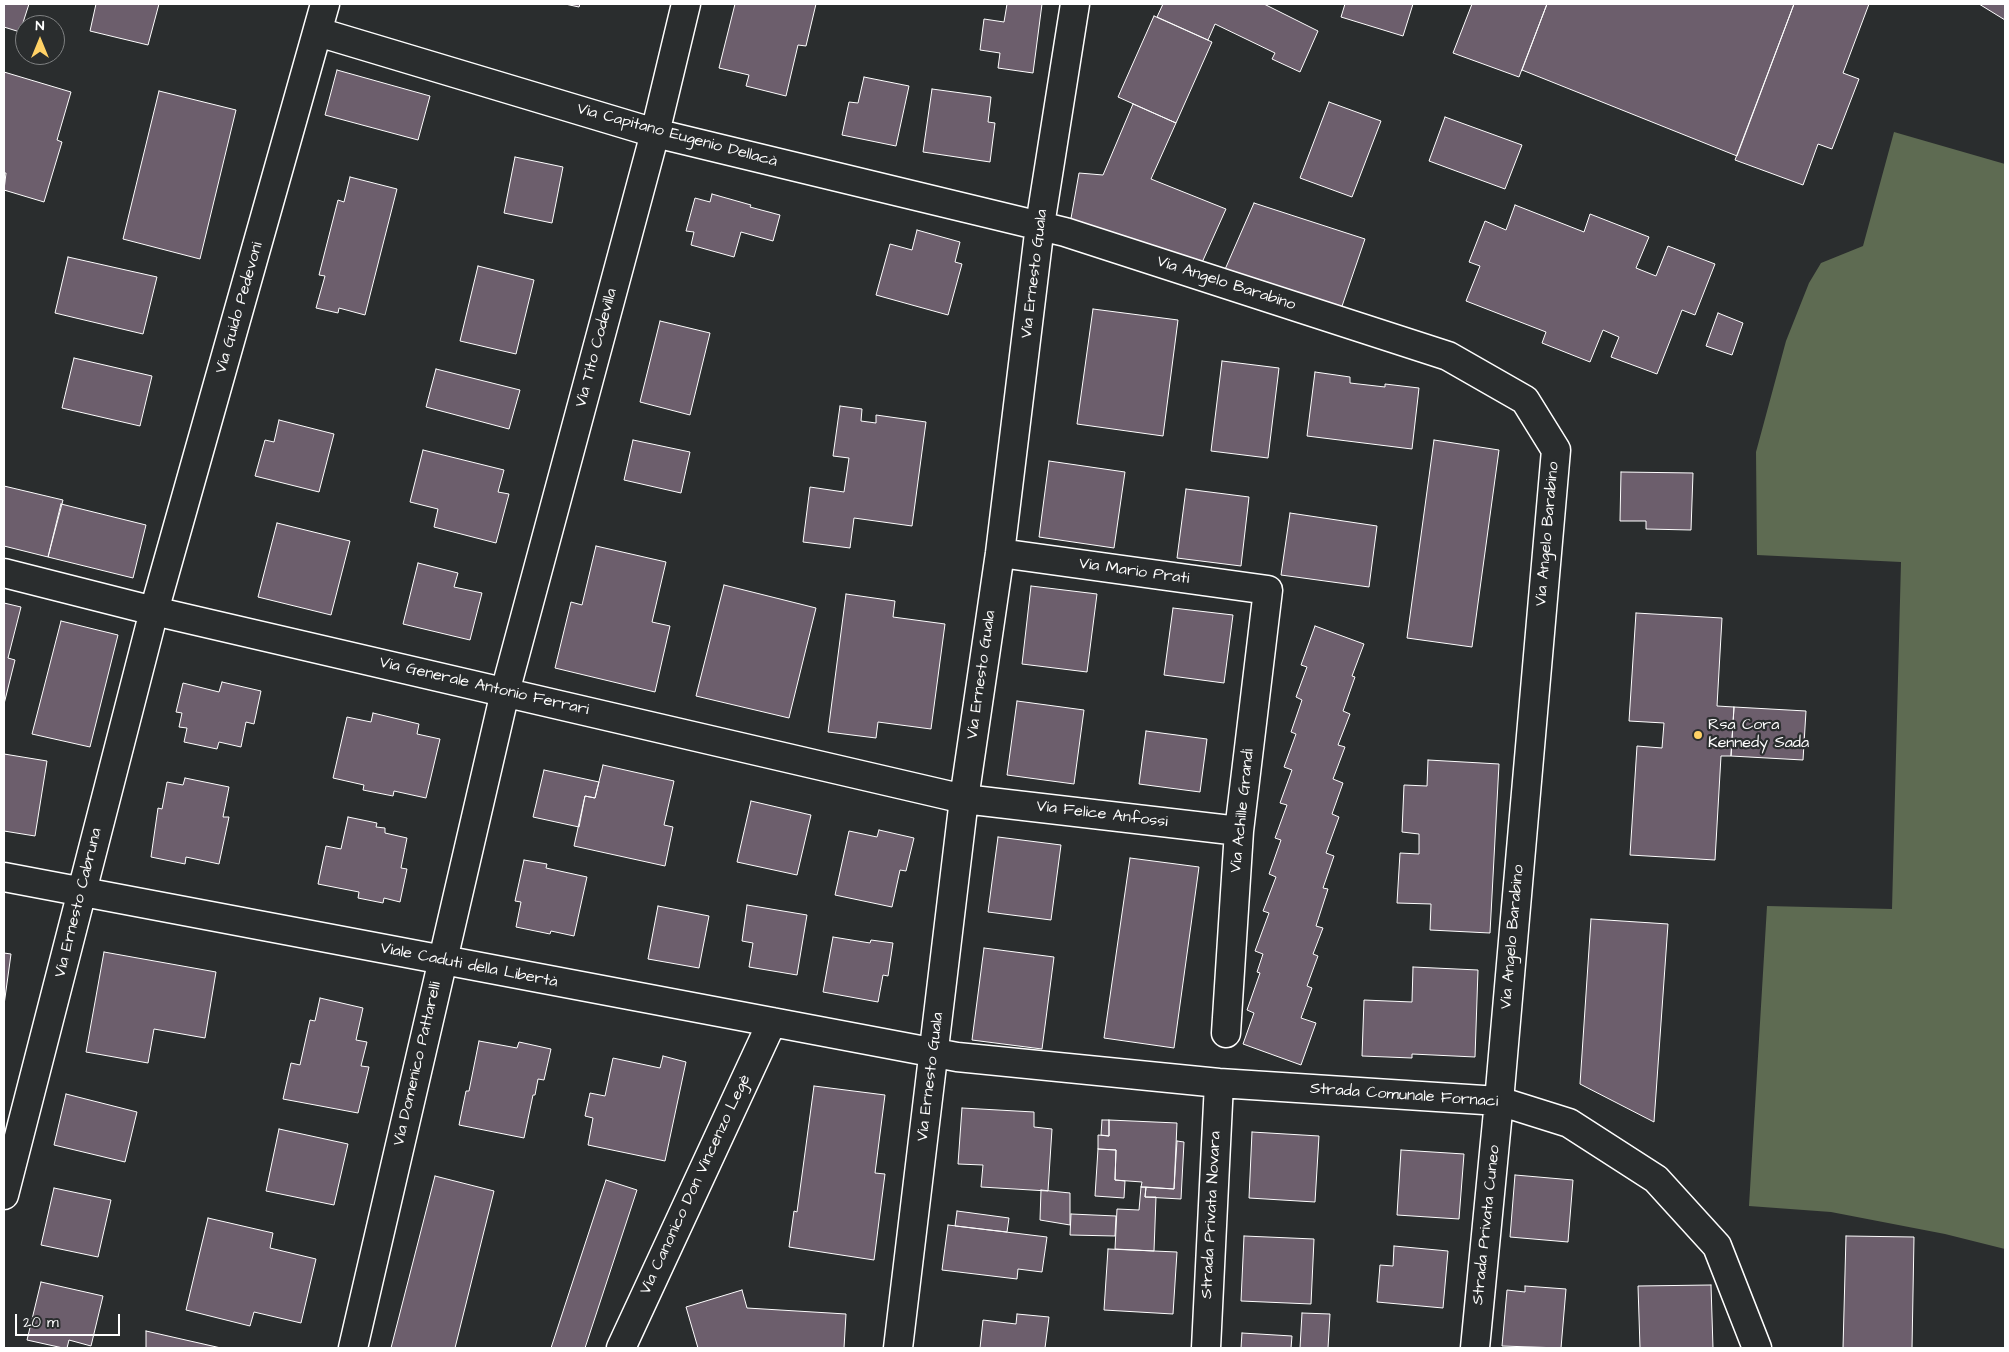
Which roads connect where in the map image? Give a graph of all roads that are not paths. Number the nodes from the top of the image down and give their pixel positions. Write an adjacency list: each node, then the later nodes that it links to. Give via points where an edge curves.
1 (325, 4): 4 (street, Via Guido Pedevoni)
2 (686, 4): 5 (street, Via Tito Codevilla)
3 (1075, 4): 6 (street, Via Ernesto Guala)
4 (318, 32): 5 (street, Via Capitano Eugenio Dellacà); 10 (street, Via Guido Pedevoni)
5 (656, 133): 6 (street, Via Capitano Eugenio Dellacà); 11 (street, Via Tito Codevilla)
6 (1040, 226): 7 (street, Via Ernesto Guala); 21 (street, Via Angelo Barabino, via 1448,356 1524,400 1556,450)
7 (1000, 553): 9 (street, Via Mario Prati); 12 (street, Via Ernesto Guala)
8 (4, 573): 10 (street, Via Generale Antonio Ferrari)
9 (1268, 590): 13 (street, Via Achille Grandi)
10 (154, 611): 11 (street, Via Generale Antonio Ferrari); 15 (street, Via Ernesto Cabruna)
11 (505, 692): 12 (street, Via Generale Antonio Ferrari); 16 (street, Via Domenico Pattarelli)
12 (964, 799): 13 (street, Via Felice Anfossi); 19 (street, Via Ernesto Guala)
13 (1239, 831): 18 (street, Via Achille Grandi)
14 (4, 877): 15 (street, Viale Caduti della Libertà)
15 (82, 891): 16 (street, Viale Caduti della Libertà); 22 (street, Via Ernesto Cabruna)
16 (442, 961): 17 (street, Viale Caduti della Libertà); 23 (street, Via Domenico Pattarelli)
17 (772, 1022): 19 (street, Viale Caduti della Libertà); 24 (street, Via Canonico Don Vincenzo Legè)
18 (1226, 1033)
19 (934, 1053): 20 (street, Strada Comunale Fornaci); 25 (street, Via Ernesto Guala)
20 (1219, 1083): 21 (street, Strada Comunale Fornaci); 26 (street, Strada Privata Novara)
21 (1499, 1101): 27 (street, Strada Privata Cuneo); 28 (street, Strada Comunale Fornaci, via 1569,1123 1656,1179 1717,1246)
22 (4, 1195)
23 (353, 1348)
24 (620, 1348)
25 (898, 1348)
26 (1206, 1348)
27 (1475, 1348)
28 (1757, 1348)

